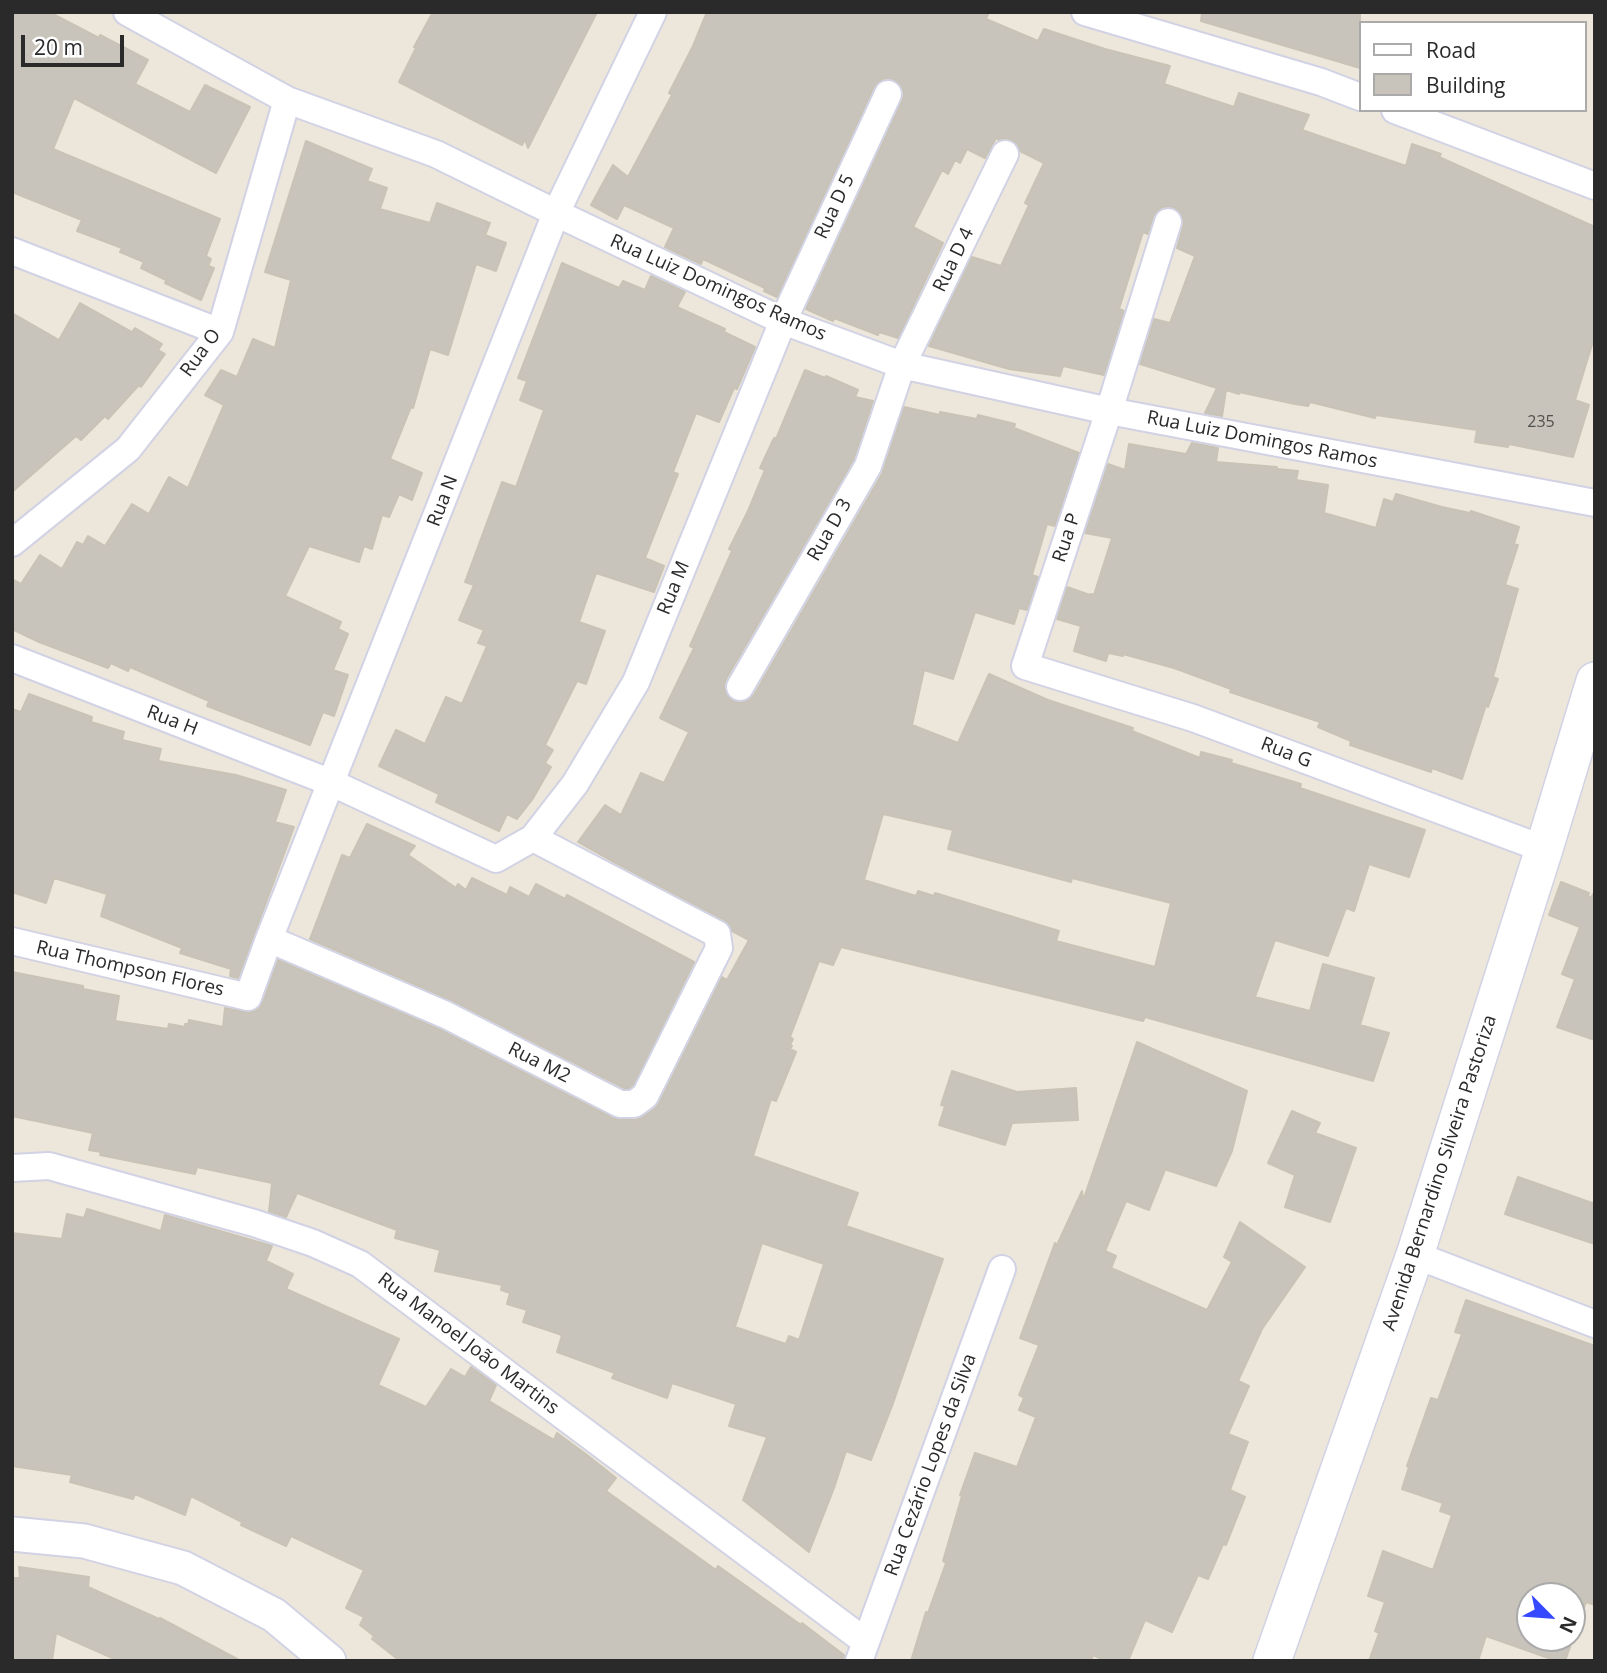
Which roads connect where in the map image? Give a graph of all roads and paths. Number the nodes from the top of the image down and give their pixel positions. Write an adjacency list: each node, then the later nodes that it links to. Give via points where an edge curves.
1 (653, 12): 10 (street, Rua N)
2 (1085, 12): 5 (street)
3 (132, 14): 6 (street, Rua Luiz Domingos Ramos)
4 (888, 94): 13 (street, Rua D 5)
5 (1358, 96)
6 (287, 100): 10 (street, Rua Luiz Domingos Ramos, via 436,154); 14 (street, Rua O)
7 (1400, 112): 9 (street)
8 (1006, 154): 15 (street, Rua D 4)
9 (1595, 186)
10 (556, 214): 13 (street, Rua Luiz Domingos Ramos); 23 (street, Rua N)
11 (1168, 222): 16 (street, Rua P)
12 (12, 251): 14 (street)
13 (783, 321): 15 (street, Rua Luiz Domingos Ramos); 24 (street, Rua M, via 636,682 575,784)
14 (220, 331): 18 (street, Rua O, via 128,449)
15 (902, 365): 16 (street, Rua Luiz Domingos Ramos); 22 (street, Rua D 3, via 868,466)
16 (1109, 411): 17 (street, Rua Luiz Domingos Ramos); 20 (street, Rua P)
17 (1595, 503)
18 (12, 542)
19 (12, 659): 23 (street, Rua H)
20 (1026, 666): 25 (street, Rua G, via 1193,718)
21 (1595, 681): 25 (main road, Avenida Bernardino Silveira Pastoriza)
22 (740, 687)
23 (332, 783): 24 (street, Rua M, via 496,859); 26 (street, Rua N)
24 (533, 838): 26 (street, Rua M2, via 717,934 719,948 645,1096 634,1104 620,1104 446,1015)
25 (1544, 849): 30 (main road, Avenida Bernardino Silveira Pastoriza)
26 (269, 939): 28 (street, Rua N)
27 (12, 941): 28 (street, Rua Thompson Flores)
28 (248, 997)
29 (12, 1168): 34 (street, Rua Manoel João Martins, via 49,1166 254,1223 360,1264)
30 (1415, 1255): 32 (street); 36 (main road, Avenida Bernardino Silveira Pastoriza)
31 (1002, 1269): 34 (street, Rua Cezário Lopes da Silva)
32 (1595, 1324)
33 (12, 1534): 35 (street, via 84,1541 183,1568 274,1615)
34 (863, 1651)
35 (330, 1661)
36 (1272, 1661)

